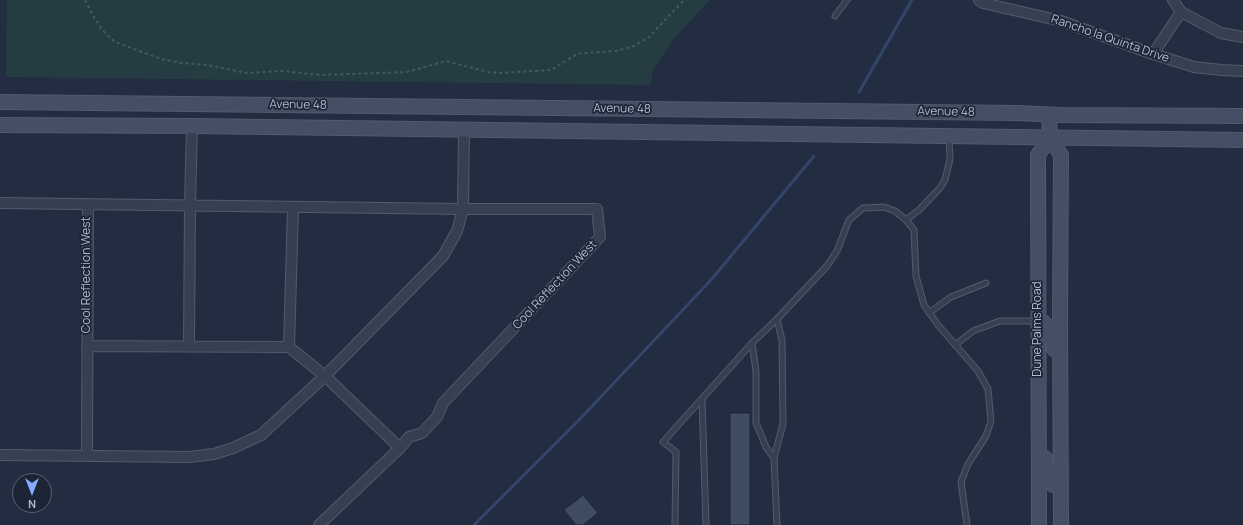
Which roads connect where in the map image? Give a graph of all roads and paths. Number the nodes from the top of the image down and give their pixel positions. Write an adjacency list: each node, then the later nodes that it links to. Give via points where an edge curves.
1 (85, 0): 2 (path, via 103,31 115,42 161,59 247,73 281,71 320,76 407,72 446,61 488,72 551,70 577,54 616,51 634,46 649,37)
2 (684, 0)
3 (847, 0): 7 (lane)
4 (979, 0): 9 (street, Rancho la Quinta Drive, via 1061,21)
5 (1173, 0): 6 (street)
6 (1181, 12): 8 (street, via 1221,33); 9 (street)
7 (835, 16)
8 (1243, 37)
9 (1152, 54): 10 (street, Rancho la Quinta Drive, via 1194,67)
10 (1243, 71)
11 (0, 102): 12 (main road, Avenue 48)
12 (320, 105): 13 (main road, Avenue 48); 17 (main road, via 286,114 198,114 192,118)
13 (464, 107): 14 (main road, Avenue 48); 18 (main road)
14 (1049, 115): 15 (main road, Avenue 48); 20 (main road)
15 (1243, 116)
16 (0, 125): 17 (main road, Avenue 48)
17 (192, 126): 18 (main road, Avenue 48); 24 (street)
18 (464, 129): 19 (main road, Avenue 48); 26 (street)
19 (949, 137): 20 (main road, Avenue 48); 27 (lane, via 950,159 945,180 930,199)
20 (1050, 138): 21 (main road, Avenue 48); 31 (main road, Dune Palms Road, via 1038,155); 38 (main road, Dune Palms Road, via 1061,155)
21 (1243, 140)
22 (0, 203): 23 (street, Cool Reflection West)
23 (88, 204): 24 (street, Cool Reflection West); 34 (street, Cool Reflection West)
24 (190, 205): 25 (street, Cool Reflection West); 35 (street)
25 (293, 206): 26 (street, Cool Reflection West); 36 (street)
26 (463, 209): 37 (street, via 457,231 443,256); 41 (street, Cool Reflection West, via 597,209 600,237 443,403 437,417 422,433 409,437)
27 (906, 220): 29 (lane, via 914,230 916,276 924,305); 30 (lane, via 895,211 884,207 863,208 849,220 837,251 827,266)
28 (986, 283): 29 (lane, via 951,297)
29 (929, 313): 33 (lane)
30 (777, 319): 32 (lane); 44 (lane, via 782,340 783,424)
31 (1038, 321): 33 (lane, via 1000,321 972,331); 38 (main road, via 1050,329); 40 (main road, Dune Palms Road)
32 (752, 343): 39 (lane); 44 (lane, via 756,371 756,423 766,447)
33 (955, 345): 50 (lane, via 978,371 988,389 991,420 986,436 968,464 961,482)
34 (87, 346): 35 (street, Cool Reflection West); 43 (street, Cool Reflection West)
35 (189, 346): 36 (street, Cool Reflection West)
36 (289, 347): 37 (street)
37 (325, 376): 41 (street); 43 (street, via 261,435 233,448 214,454 189,457)
38 (1060, 383): 45 (main road, Dune Palms Road)
39 (702, 400): 47 (lane, via 663,442 676,452); 48 (lane)
40 (1038, 428): 45 (main road, via 1049,480 1053,486); 51 (main road, Dune Palms Road)
41 (400, 448): 46 (street, Cool Reflection West)
42 (0, 455): 43 (street)
43 (87, 456)
44 (774, 458): 49 (lane)
45 (1061, 487): 52 (main road, Dune Palms Road)
46 (319, 525)
47 (674, 525)
48 (706, 525)
49 (777, 525)
50 (967, 525)
51 (1039, 525)
52 (1061, 525)

